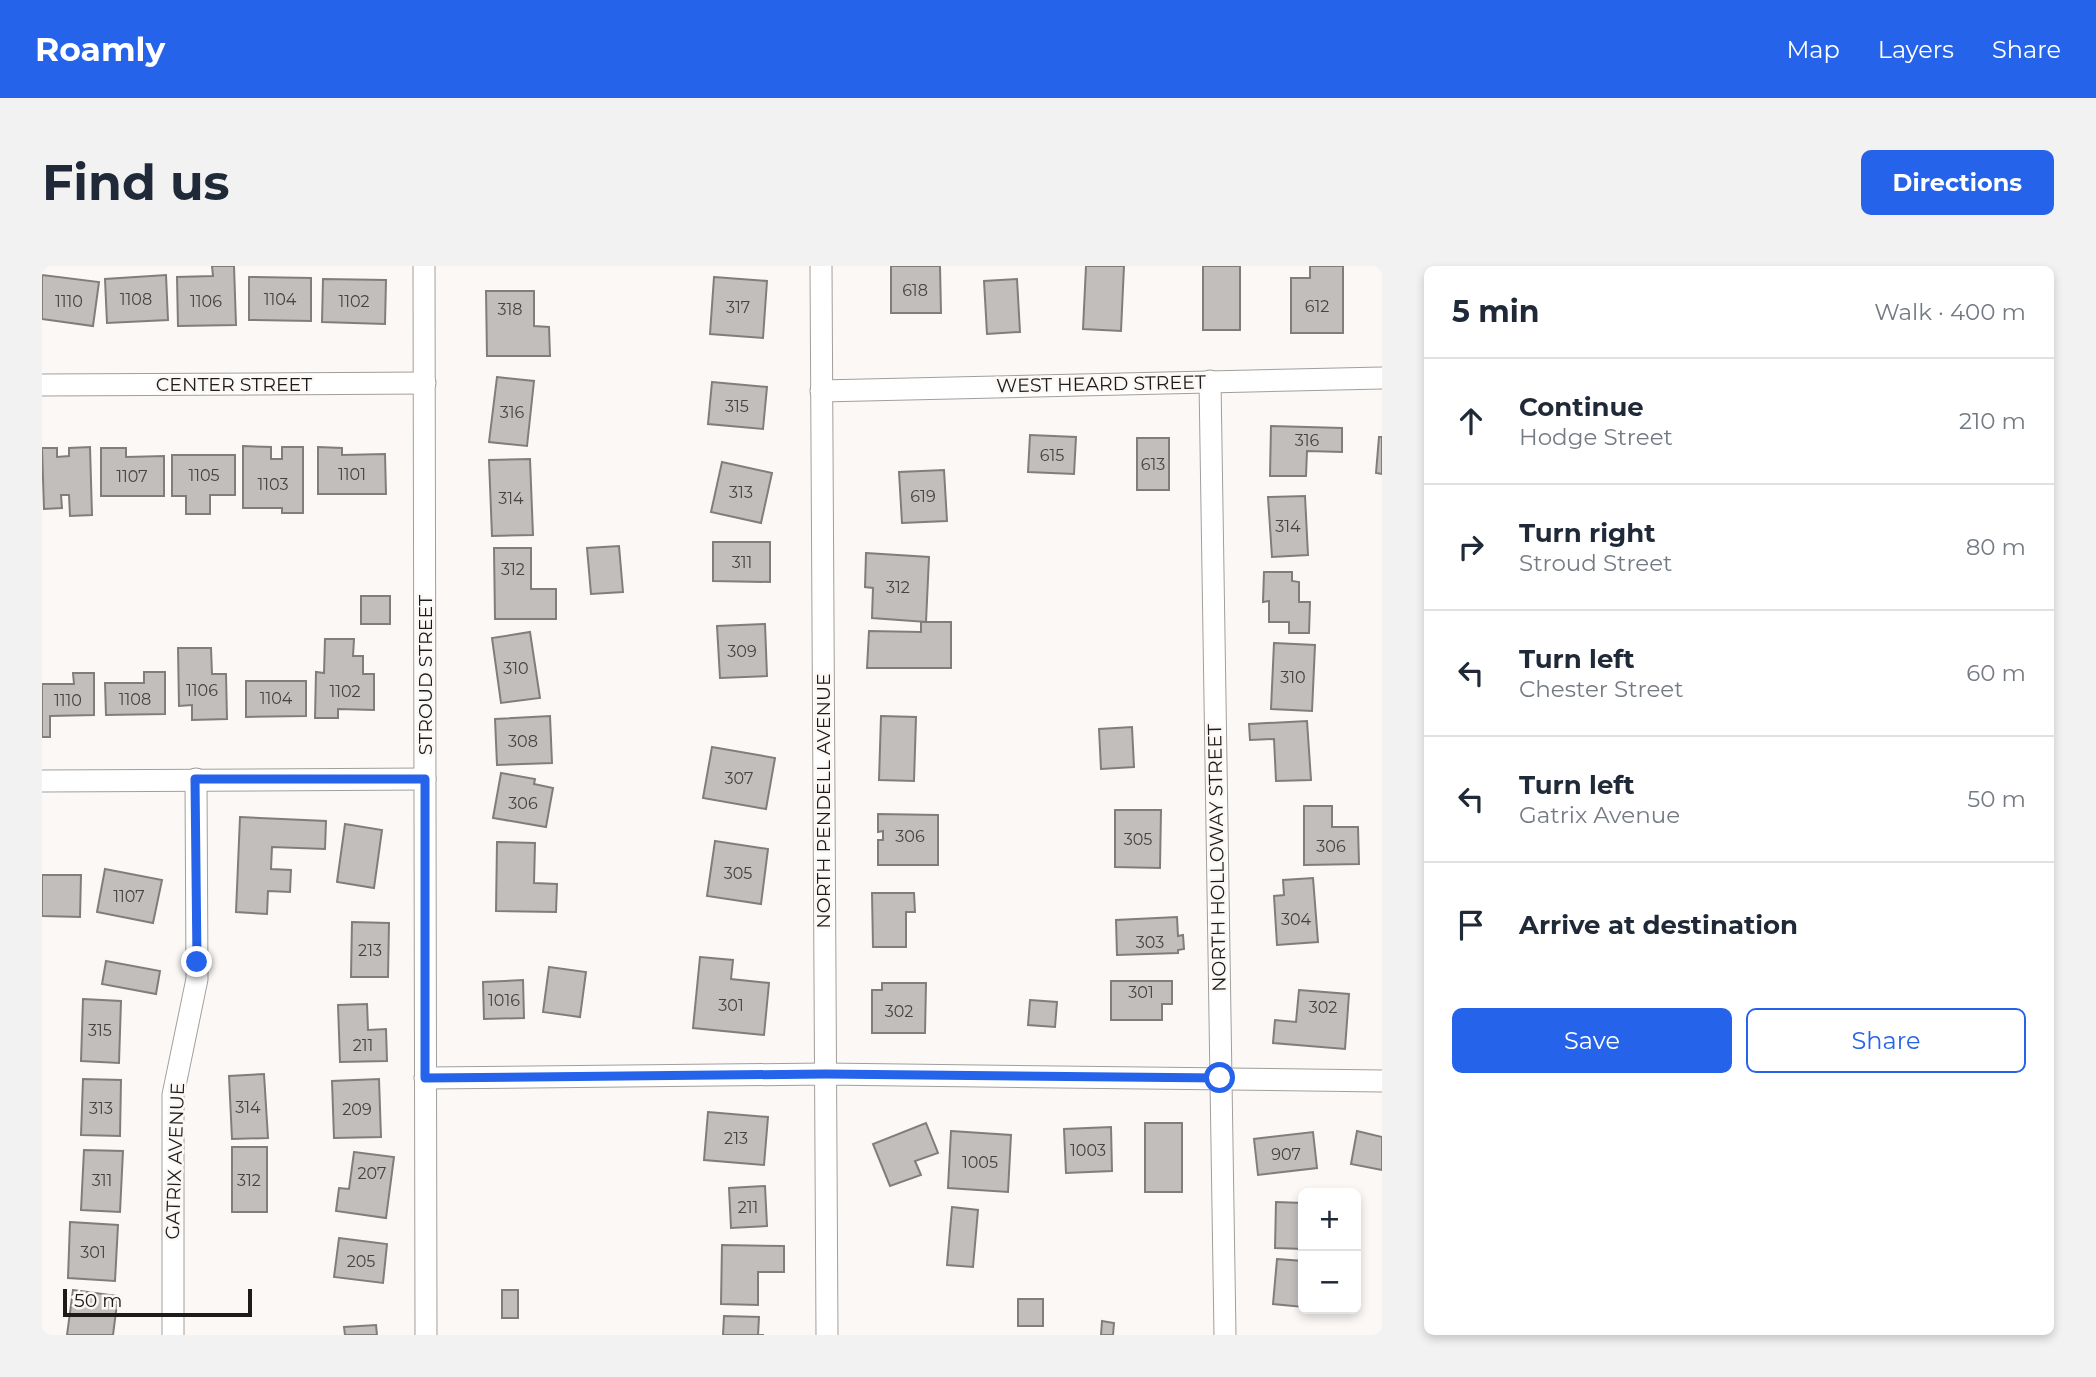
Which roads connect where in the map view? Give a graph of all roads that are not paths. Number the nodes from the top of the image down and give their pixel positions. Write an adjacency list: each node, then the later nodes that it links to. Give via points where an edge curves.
1 (424, 266): 5 (street, STROUD STREET)
2 (821, 266): 7 (street, NORTH PENDELL AVENUE)
3 (1382, 378): 4 (street, WEST HEARD STREET)
4 (1210, 381): 7 (street, WEST HEARD STREET); 13 (street, NORTH HOLLOWAY STREET)
5 (425, 383): 6 (street, CENTER STREET); 9 (street, STROUD STREET)
6 (42, 385)
7 (821, 391): 11 (street, NORTH PENDELL AVENUE)
8 (195, 779): 9 (street); 10 (street); 15 (street, GATRIX AVENUE, via 197,979 173,1095)
9 (425, 779): 12 (street, STROUD STREET)
10 (42, 781)
11 (825, 1074): 12 (street); 13 (street); 17 (street, NORTH PENDELL AVENUE)
12 (425, 1078): 16 (street, STROUD STREET)
13 (1220, 1078): 14 (street); 18 (street, NORTH HOLLOWAY STREET)
14 (1382, 1081)
15 (173, 1335)
16 (426, 1335)
17 (827, 1335)
18 (1225, 1335)

